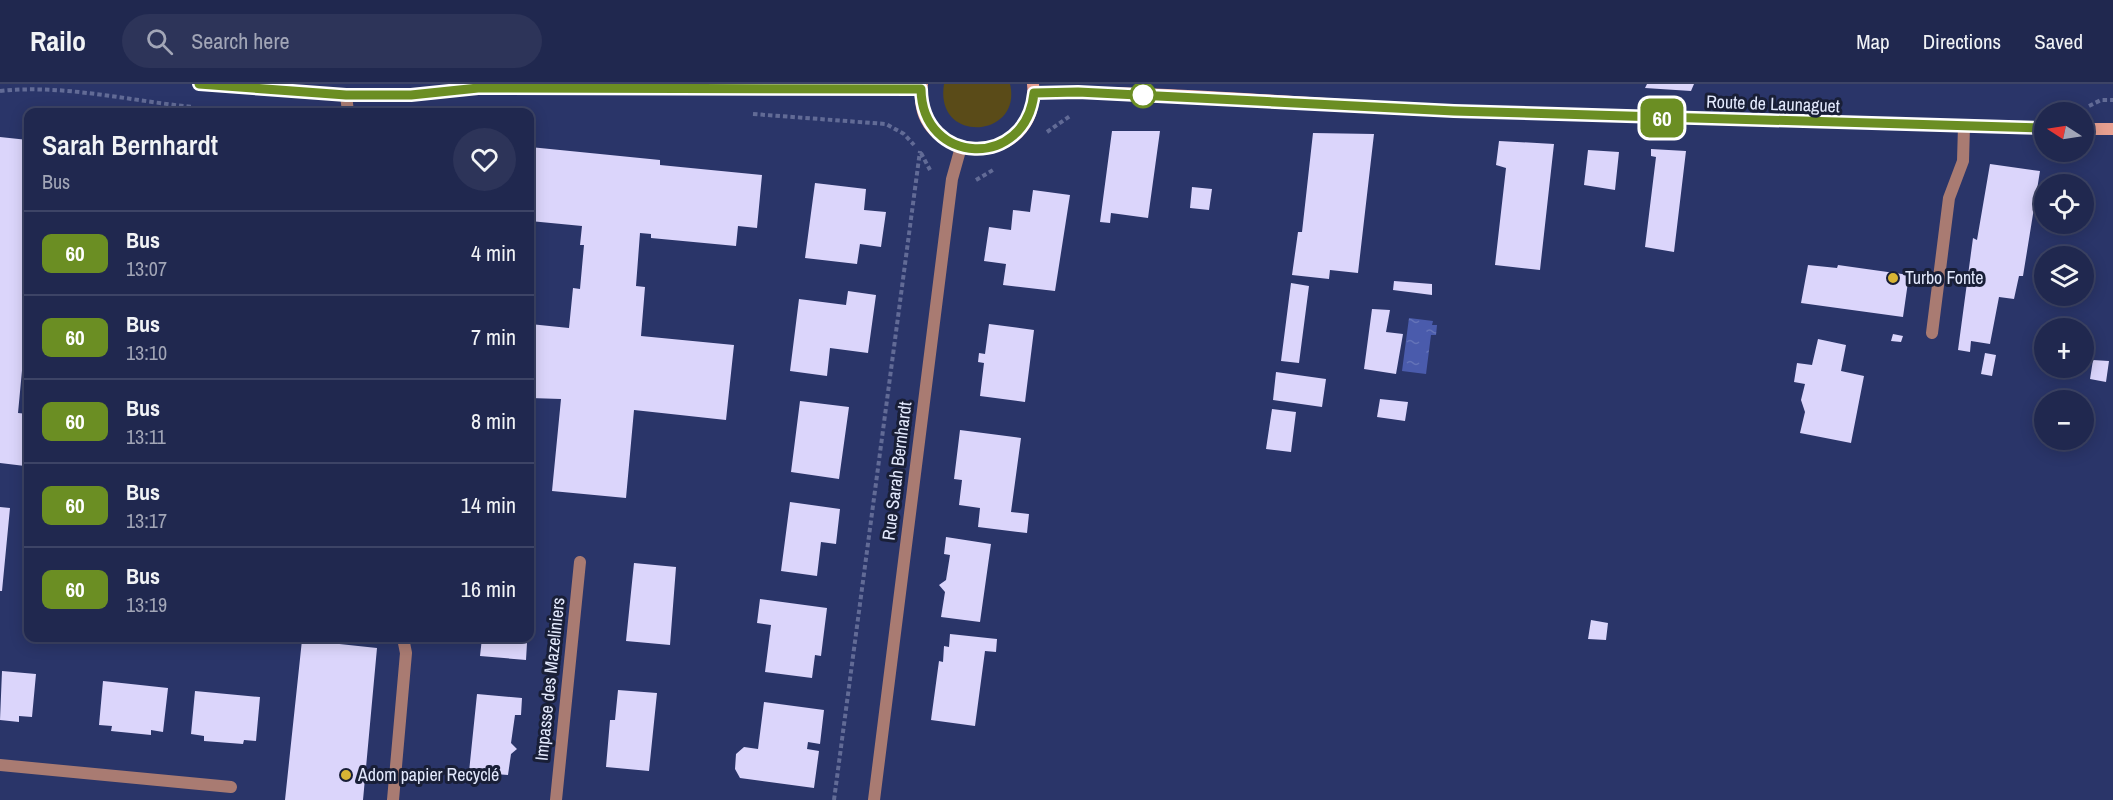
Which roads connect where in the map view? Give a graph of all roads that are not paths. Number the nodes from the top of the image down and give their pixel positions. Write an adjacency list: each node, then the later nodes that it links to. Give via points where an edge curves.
1 (199, 84): 3 (main road)
2 (921, 87): 5 (main road, via 478,88 411,95); 11 (main road, via 923,108 931,125 944,139)
3 (306, 88): 5 (main road)
4 (1033, 88): 7 (main road, Route de Launaguet, via 1454,111); 11 (main road, via 1030,114 1011,138 982,149)
5 (346, 95): 6 (street)
6 (348, 108)
7 (1964, 126): 8 (main road, Route de Launaguet); 12 (street, via 1963,160 1949,198)
8 (2034, 128)
9 (2094, 129): 10 (main road)
10 (2113, 129)
11 (961, 147): 19 (street, Rue Sarah Bernhardt, via 952,179)
12 (1932, 333)
13 (580, 562): 18 (street, Impasse des Mazeliniers)
14 (404, 642): 17 (street)
15 (0, 765): 16 (street)
16 (231, 786)
17 (393, 800)
18 (556, 800)
19 (874, 800)

